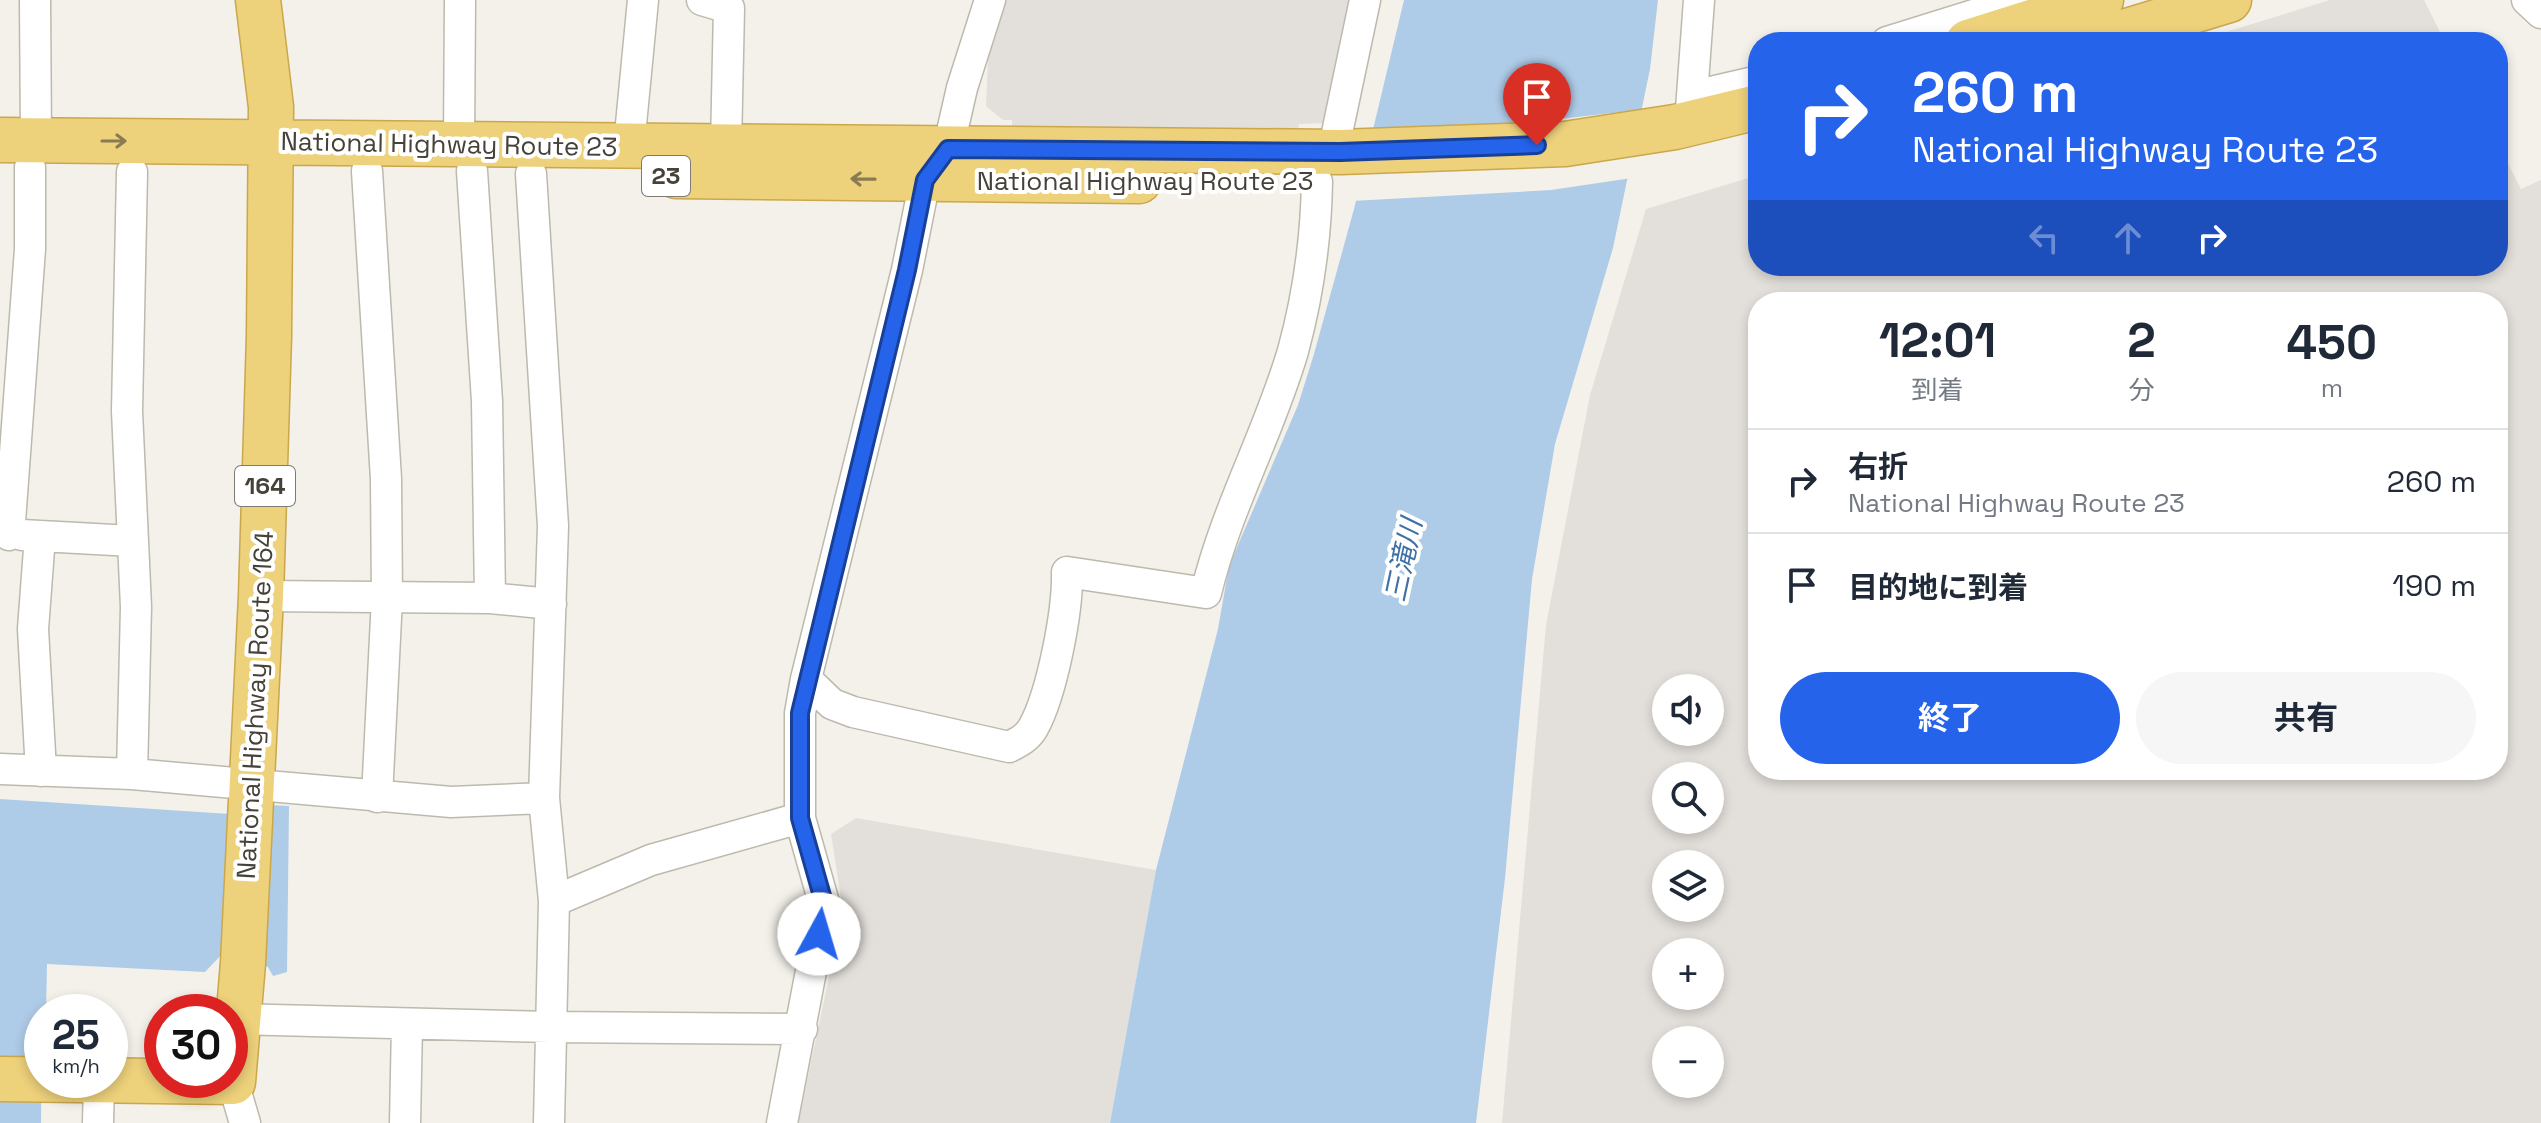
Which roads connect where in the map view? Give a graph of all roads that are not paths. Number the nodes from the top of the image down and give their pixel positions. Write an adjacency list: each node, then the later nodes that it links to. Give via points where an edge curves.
1 (35, 0): 23 (street)
2 (258, 0): 24 (highway, National Highway Route 164 / 164, via 271,107)
3 (460, 0): 25 (street)
4 (643, 0): 21 (street)
5 (702, 0): 22 (street, via 729,8)
6 (990, 0): 26 (street)
7 (1365, 0): 27 (street)
8 (1699, 0): 19 (street)
9 (2022, 0): 14 (street)
10 (2101, 0): 15 (highway)
11 (2229, 0): 16 (highway)
12 (2527, 0): 13 (street)
13 (2541, 13)
14 (1919, 32)
15 (2000, 32)
16 (2124, 32)
17 (1748, 87): 19 (street)
18 (1748, 109): 19 (highway, National Highway Route 23 / 23)
19 (1681, 125): 20 (highway, National Highway Route 23 / 23); 27 (highway, National Highway Route 23 / 23, via 1549,173)
20 (1748, 135)
21 (629, 145): 22 (highway, National Highway Route 23 / 23); 25 (highway, National Highway Route 23 / 23)
22 (726, 146): 26 (highway, National Highway Route 23 / 23)
23 (16, 154): 24 (highway, National Highway Route 23 / 23, one-way to 24); 29 (highway, National Highway Route 23 / 23); 31 (street, via 30,249)
24 (271, 155): 25 (highway, National Highway Route 23 / 23); 28 (highway, National Highway Route 23 / 23); 29 (highway, National Highway Route 23 / 23); 34 (highway, National Highway Route 164 / 164)
25 (465, 156): 28 (highway, National Highway Route 23 / 23); 30 (highway, National Highway Route 23 / 23); 36 (street, via 487,401)
26 (937, 165): 27 (highway, National Highway Route 23 / 23); 30 (highway, National Highway Route 23 / 23, one-way to 30); 38 (street)
27 (1331, 167): 38 (street, via 1293,349 1206,593 1067,572 1068,604 1040,713 1032,731 1009,747 853,712 832,704)
28 (367, 171): 35 (street, via 383,400)
29 (132, 172): 33 (street, via 127,411)
30 (531, 174): 37 (street, via 553,526)
31 (5, 535): 32 (street)
32 (40, 536): 33 (street); 40 (street, via 33,629)
33 (132, 541): 41 (street)
34 (261, 596): 35 (street); 42 (highway, National Highway Route 164 / 164)
35 (387, 598): 36 (street); 43 (street)
36 (490, 598): 37 (street)
37 (551, 604): 44 (street)
38 (806, 679): 45 (street, via 800,713)
39 (0, 769): 40 (street)
40 (41, 771): 41 (street)
41 (132, 774): 42 (street)
42 (250, 796): 43 (street); 47 (highway, National Highway Route 164 / 164)
43 (377, 797): 44 (street, via 451,802)
44 (544, 798): 46 (street)
45 (800, 818): 46 (street, via 651,860); 51 (street, via 824,903)
46 (554, 901): 50 (street)
47 (241, 994)
48 (248, 1019): 49 (street)
49 (407, 1024): 50 (street); 56 (street)
50 (551, 1027): 51 (street); 57 (street)
51 (802, 1029): 58 (street)
52 (0, 1079): 53 (highway, National Highway Route 164 / 164)
53 (24, 1084)
54 (128, 1097): 55 (highway, National Highway Route 164 / 164)
55 (239, 1103)
56 (405, 1123)
57 (549, 1123)
58 (782, 1123)

